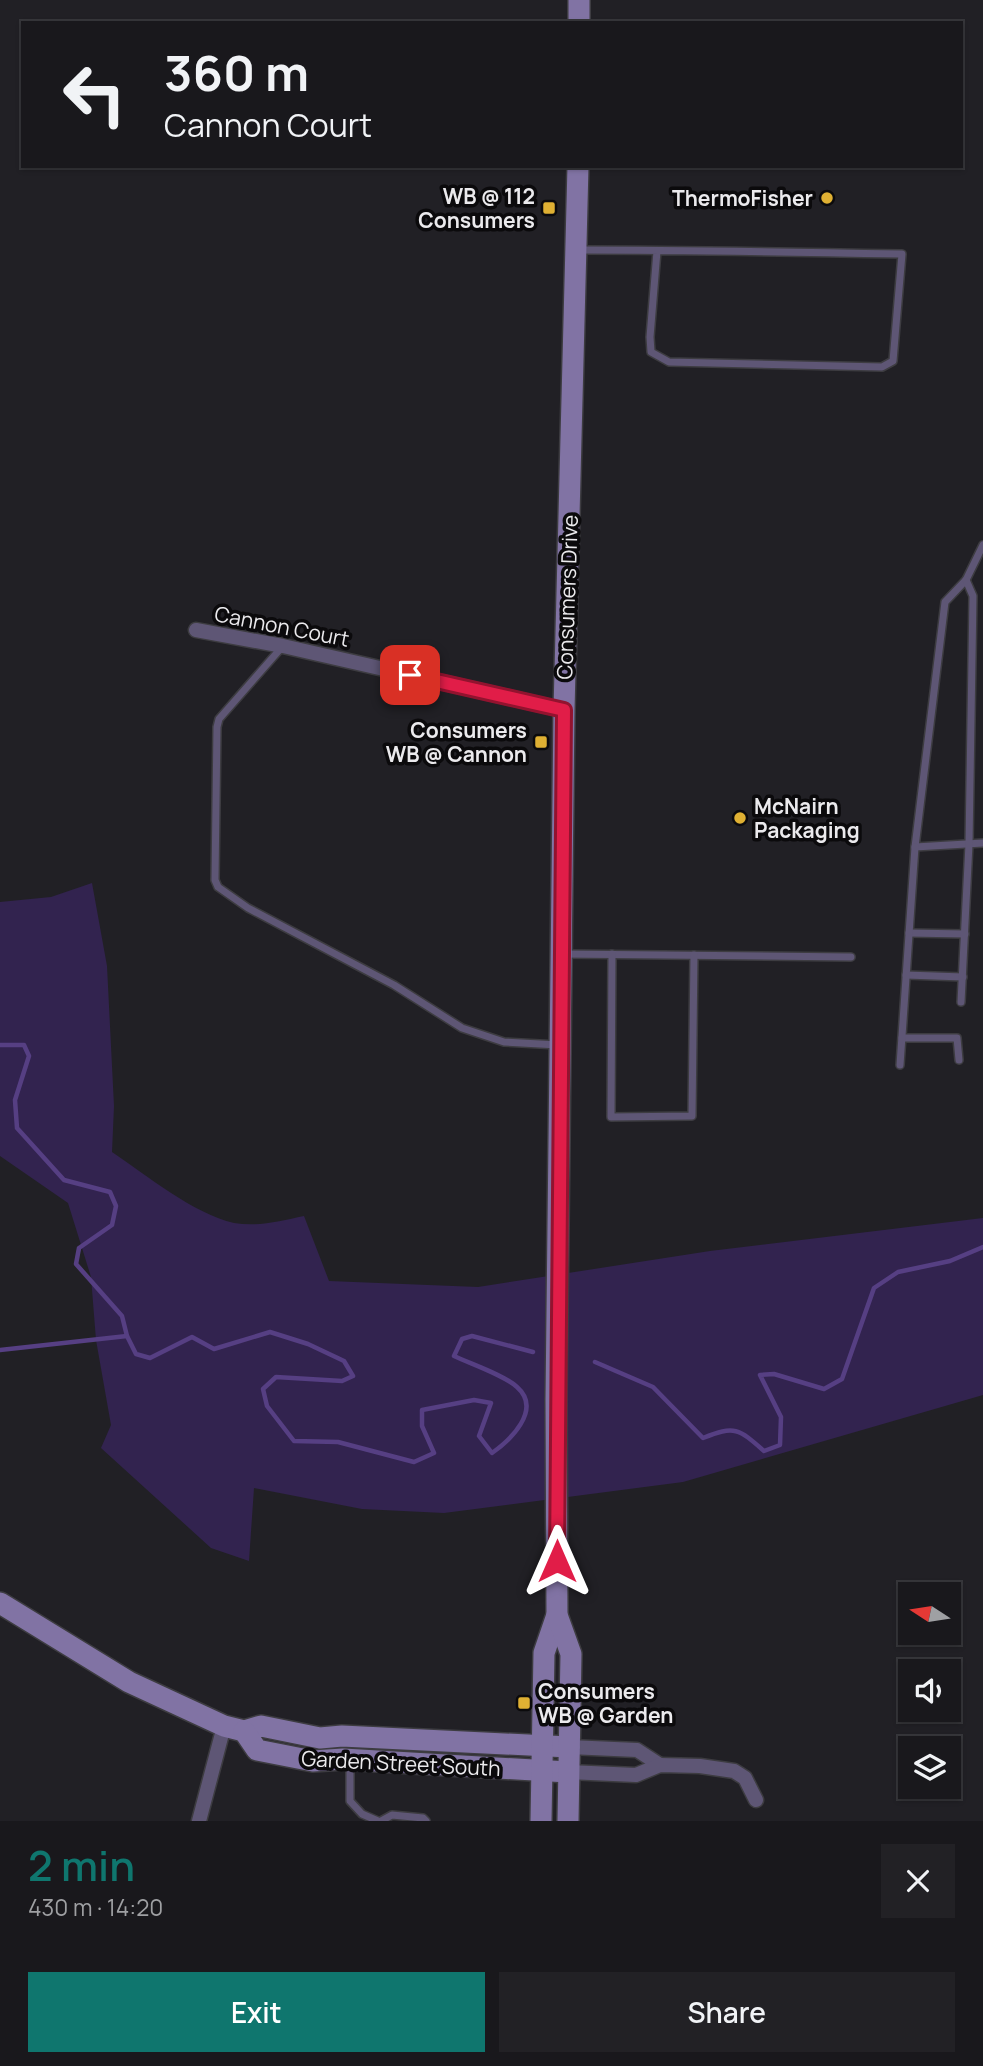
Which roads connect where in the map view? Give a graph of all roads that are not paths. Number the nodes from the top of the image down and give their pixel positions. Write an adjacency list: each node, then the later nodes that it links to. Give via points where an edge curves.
1 (579, 0): 2 (main road)
2 (579, 21)
3 (578, 168): 4 (main road, Consumers Drive)
4 (578, 250): 5 (lane); 10 (main road, Consumers Drive)
5 (657, 251): 5 (lane, via 902,254 893,360 882,367 669,362 651,352 650,344)
6 (983, 545): 7 (lane)
7 (966, 580): 12 (lane, via 973,596); 13 (lane, via 944,602)
8 (196, 630): 9 (street, Cannon Court)
9 (283, 646): 10 (street, Cannon Court); 24 (lane, via 216,727 218,887 247,908 394,985 462,1028 504,1042)
10 (564, 710): 16 (main road, Consumers Drive)
11 (983, 843): 12 (lane)
12 (969, 844): 13 (lane); 15 (lane)
13 (915, 847): 14 (lane)
14 (909, 933): 15 (lane); 20 (lane)
15 (965, 934): 21 (lane)
16 (561, 954): 17 (lane); 24 (main road, Consumers Drive)
17 (612, 954): 18 (lane); 18 (lane, via 611,1117 692,1116)
18 (694, 955): 19 (lane)
19 (851, 957)
20 (906, 975): 21 (lane); 23 (lane)
21 (962, 977): 22 (lane)
22 (961, 1002)
23 (902, 1038): 25 (lane, via 957,1038); 26 (lane)
24 (561, 1045): 28 (main road, Consumers Drive)
25 (958, 1060)
26 (901, 1065)
27 (0, 1603): 29 (main road, Garden Street South, via 129,1682)
28 (557, 1615): 30 (main road, Consumers Drive, via 544,1653); 31 (main road, Consumers Drive, via 571,1654)
29 (234, 1729): 30 (main road, Garden Street South, via 261,1726 320,1738); 32 (main road, Garden Street South, via 257,1750 313,1761); 37 (street)
30 (542, 1746): 31 (main road, Garden Street South); 34 (main road, Consumers Drive)
31 (569, 1747): 33 (street, via 637,1750); 35 (main road, Consumers Drive)
32 (350, 1759): 34 (main road, Garden Street South); 38 (lane, via 350,1801 362,1814)
33 (660, 1765): 35 (street, via 636,1775); 36 (street, via 734,1771 745,1778)
34 (541, 1770): 35 (main road, Garden Street South); 40 (main road, Consumers Drive)
35 (568, 1772): 41 (main road, Consumers Drive)
36 (756, 1800)
37 (199, 1821)
38 (380, 1821): 39 (lane, via 392,1815)
39 (426, 1821)
40 (541, 1821)
41 (568, 1821)

